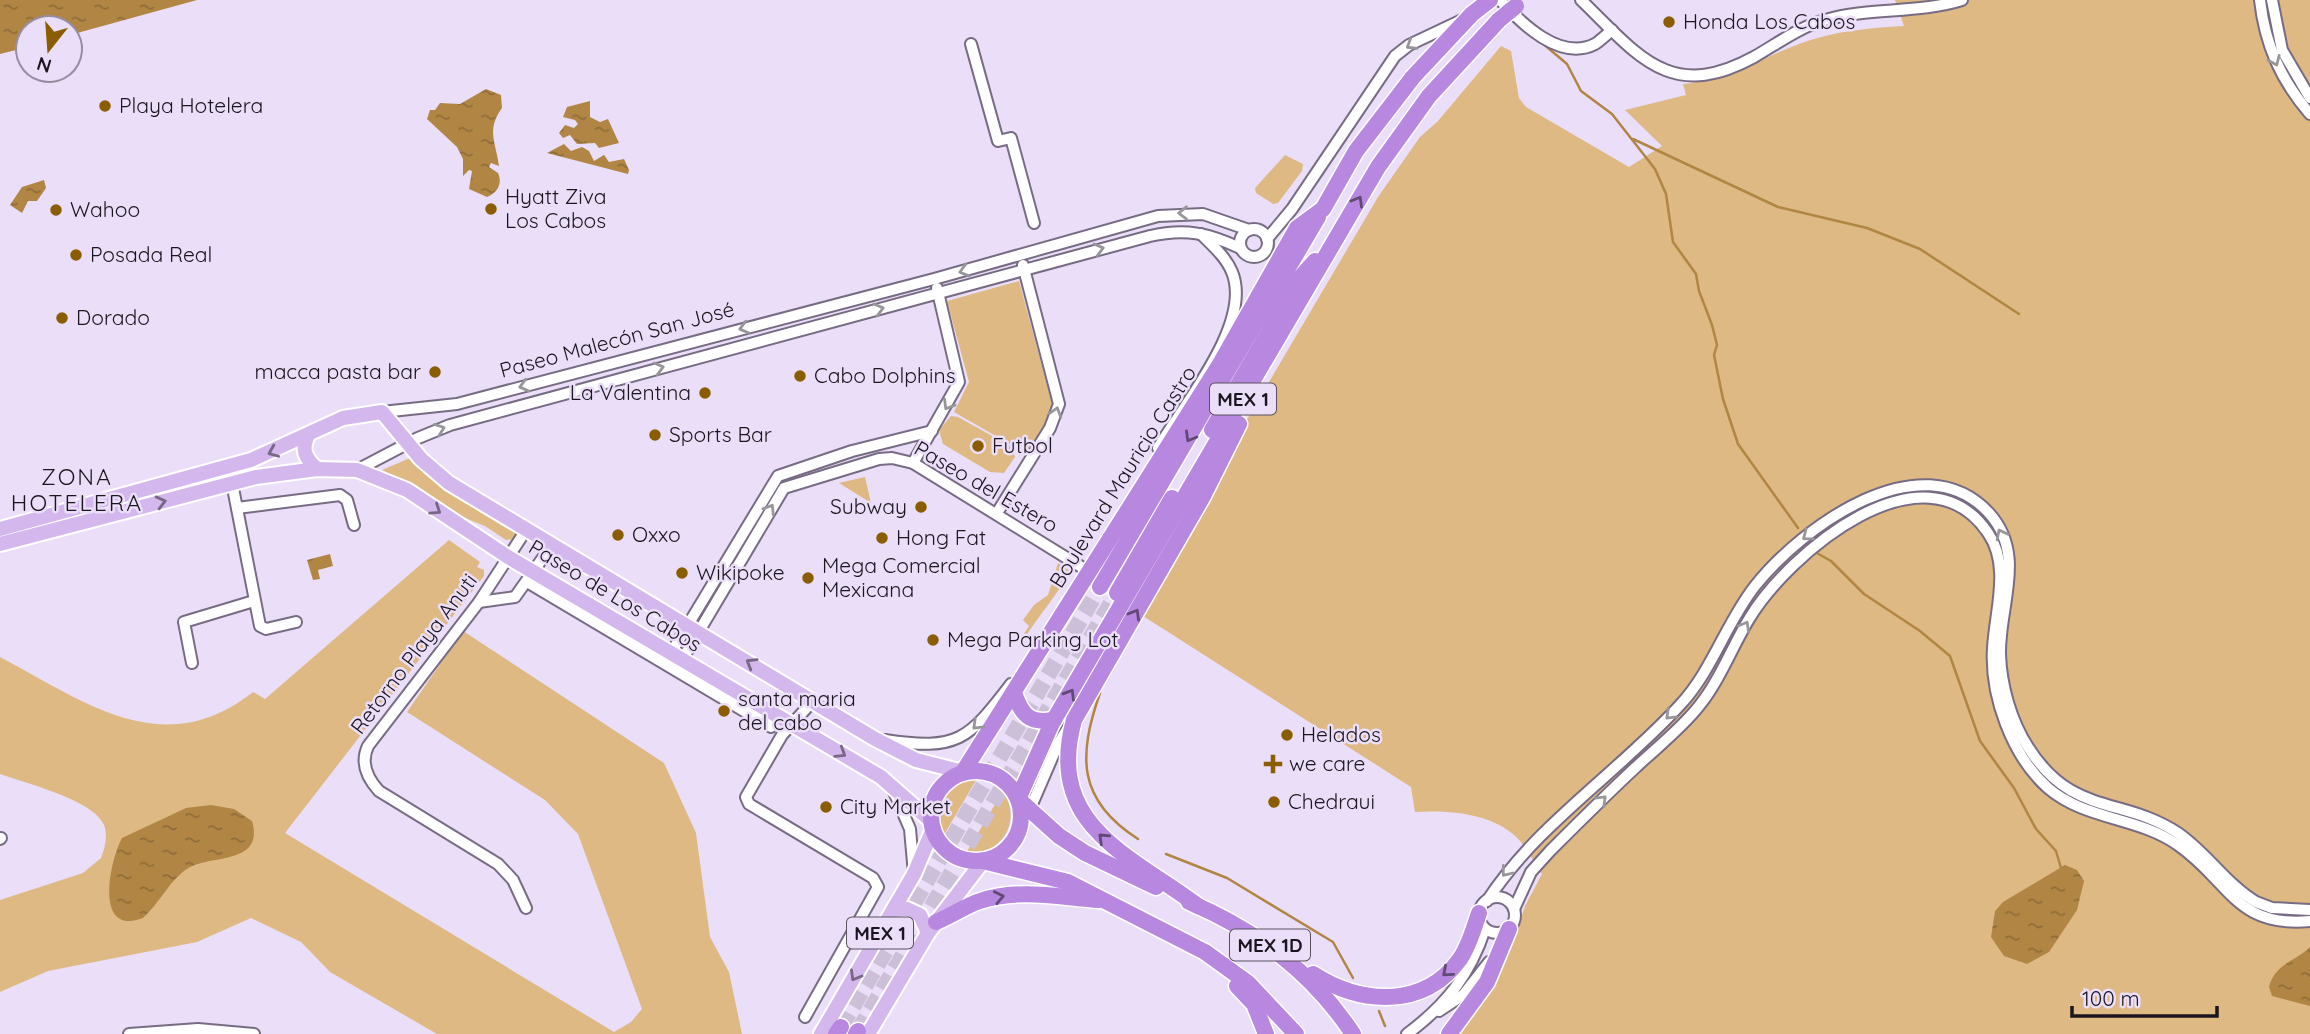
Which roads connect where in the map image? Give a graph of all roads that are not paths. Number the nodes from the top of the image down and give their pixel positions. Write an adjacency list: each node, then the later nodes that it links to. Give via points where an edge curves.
1 (1581, 0): 5 (street)
2 (1962, 0): 5 (street, via 1929,8 1838,16 1796,32 1730,68 1689,77 1657,66)
3 (2266, 1): 7 (street, via 2282,50); 8 (street, one-way to 8, via 2273,57)
4 (1498, 4): 5 (street, via 1548,41 1574,47 1594,45); 9 (highway, Boulevard Mauricio Castro / MEX 1, via 1413,77 1356,151); 11 (highway, MEX 1, one-way to 4, bridge, via 1413,117 1499,20); 14 (street, one-way to 14, via 1409,45 1395,56)
5 (1612, 30)
6 (971, 44): 10 (street, via 998,141 1012,138)
7 (2310, 98)
8 (2310, 114)
9 (1323, 209): 22 (highway, Boulevard Mauricio Castro / MEX 1, via 1297,228); 49 (highway, Boulevard Mauricio Castro, one-way to 49)
10 (1034, 223)
11 (1342, 229): 23 (highway, MEX 1); 50 (highway, via 1299,279)
12 (1249, 230): 14 (street, via 1260,230); 15 (street, via 1241,237); 16 (street, Paseo Malecón San José, one-way to 16, via 1203,214 1177,213)
13 (1199, 231): 15 (street, Paseo Malecón San José); 17 (street, Paseo Malecón San José, one-way to 13, via 1161,233); 25 (street, via 1225,260 1235,283 1233,318)
14 (1267, 239): 15 (street, via 1267,250 1259,257 1248,256)
15 (1240, 248)
16 (1020, 255): 17 (street); 18 (street, Paseo Malecón San José, one-way to 18)
17 (1024, 269): 19 (street, Paseo Malecón San José); 38 (street, one-way to 17, via 1050,428 1059,404)
18 (934, 279): 19 (street); 20 (street, Paseo Malecón San José)
19 (938, 293): 21 (street, Paseo Malecón San José, one-way to 19); 26 (street, one-way to 26, via 960,376)
20 (766, 322): 21 (street); 24 (street, Paseo Malecón San José, one-way to 24, via 457,404)
21 (770, 338): 28 (street, Paseo Malecón San José, one-way to 21, via 460,422)
22 (1220, 364): 25 (highway); 57 (highway, Boulevard Mauricio Castro / MEX 1)
23 (1252, 383): 59 (highway, MEX 1, one-way to 23); 60 (highway, one-way to 23, via 1203,496 1239,425)
24 (382, 412): 27 (main road, Paseo Malecón San José, via 343,418); 28 (main road, Paseo de Los Cabos)
25 (1177, 417): 47 (street)
26 (932, 431): 29 (street, Paseo del Estero); 30 (street)
27 (308, 435): 32 (main road, via 303,449); 39 (main road, Paseo Malecón San José, one-way to 39, via 258,458)
28 (407, 444): 33 (street, Paseo Malecón San José); 42 (main road, Paseo de Los Cabos, via 449,483)
29 (857, 450): 31 (street); 43 (street, Paseo del Estero, via 778,475)
30 (913, 463): 31 (street, Paseo del Estero, via 892,458); 38 (street, Paseo del Estero)
31 (861, 464): 43 (street, Paseo del Estero, one-way to 31, via 790,485)
32 (317, 469): 33 (main road, Paseo de Los Cabos); 34 (main road, Paseo de Los Cabos)
33 (357, 470): 46 (main road, Paseo de Los Cabos, one-way to 46, via 407,490)
34 (256, 477): 35 (main road, Paseo Malecón San José)
35 (232, 483): 37 (street); 39 (main road, Paseo Malecón San José, one-way to 35)
36 (1945, 492): 67 (street, one-way to 67, via 1911,485 1875,496 1830,520 1786,552 1753,589 1681,705); 68 (street, one-way to 36, via 1701,705 1756,607 1797,560 1827,537 1883,506); 79 (street, via 1974,499 2001,532 2004,559 2011,569 2000,652 2003,683 2019,739 2048,774 2073,794 2175,831 2247,896)
37 (237, 508): 40 (street, via 340,495 347,500); 51 (street)
38 (997, 513): 47 (street, Paseo del Estero)
39 (43, 524): 41 (main road, Paseo Malecón San José); 44 (main road, Paseo Malecón San José)
40 (354, 525)
41 (0, 528)
42 (526, 530): 45 (main road, Paseo de Los Cabos); 46 (street, Retorno Playa Anuti)
43 (748, 535): 54 (street, Paseo del Estero)
44 (0, 544)
45 (552, 545): 48 (street); 54 (main road, Paseo de Los Cabos)
46 (508, 557): 48 (main road, Paseo de Los Cabos); 52 (street, Retorno Playa Anuti)
47 (1083, 568): 63 (street, one-way to 63, via 1021,670 973,731 936,744)
48 (530, 577): 52 (street, via 515,597); 55 (main road, Paseo de Los Cabos); 62 (street)
49 (1100, 587)
50 (1114, 598)
51 (254, 601): 53 (street, via 261,628); 56 (street, via 184,622)
52 (479, 602): 75 (street, Retorno Playa Anuti, via 368,746 365,767 379,791 498,864 513,880)
53 (296, 622)
54 (693, 628): 55 (street, Paseo del Estero); 58 (main road, Paseo de Los Cabos, one-way to 54)
55 (676, 657): 61 (main road, Paseo de Los Cabos)
56 (192, 663)
57 (1014, 693): 59 (highway, via 1027,718); 64 (highway, Boulevard Mauricio Castro / MEX 1)
58 (813, 701): 61 (street); 63 (main road, Paseo de Los Cabos)
59 (1054, 720): 66 (highway, MEX 1)
60 (1074, 720): 66 (street); 73 (highway, one-way to 60, via 1136,865 1089,824 1071,791 1067,769)
61 (794, 725): 65 (main road, Paseo de Los Cabos, one-way to 65); 87 (street, via 782,735 751,786 748,802 873,878 878,887)
62 (771, 727)
63 (875, 739): 64 (main road, Paseo de Los Cabos, via 916,760)
64 (963, 772): 66 (highway, via 994,774); 69 (highway, via 938,791)
65 (890, 783): 69 (main road, Paseo de Los Cabos); 71 (street, via 910,829)
66 (1024, 804): 70 (highway, via 1016,837 999,855); 73 (highway, MEX 1D, via 1085,853)
67 (1569, 811): 68 (street); 74 (street, one-way to 74, via 1519,856)
68 (1579, 821): 76 (street, via 1531,872)
69 (932, 825): 70 (highway, via 940,844 952,854); 71 (main road, MEX 1)
70 (983, 860): 72 (highway, MEX 1D, via 1051,876); 81 (main road, MEX 1)
71 (914, 874): 77 (main road, MEX 1)
72 (1105, 900): 81 (highway, one-way to 72, via 974,903 1020,893); 84 (highway, MEX 1D)
73 (1198, 906): 85 (highway, MEX 1D)
74 (1483, 907): 76 (street, via 1502,898); 82 (street); 85 (highway, one-way to 85, via 1459,961 1411,995 1378,999 1354,994 1328,984)
75 (526, 908)
76 (1514, 909): 83 (street, via 1515,920)
77 (893, 910): 81 (main road, via 903,908 920,915); 91 (main road, MEX 1, one-way to 91)
78 (2310, 910): 79 (street)
79 (2289, 917): 80 (street)
80 (2310, 921)
81 (932, 928): 88 (main road, MEX 1)
82 (1485, 929): 83 (street); 86 (street, via 1462,983)
83 (1504, 931): 86 (street, via 1475,982 1454,1003); 96 (highway, via 1487,982)
84 (1178, 938): 92 (highway, via 1243,992 1261,1017); 93 (highway, MEX 1D, via 1248,983)
85 (1282, 954): 94 (highway, MEX 1D, via 1311,980)
86 (1431, 1015): 95 (street)
87 (805, 1017)
88 (860, 1033)
89 (129, 1034): 90 (street, via 198,1028)
90 (254, 1034)
91 (821, 1034)
92 (1266, 1034)
93 (1296, 1034)
94 (1353, 1034)
95 (1407, 1034)
96 (1449, 1034)

